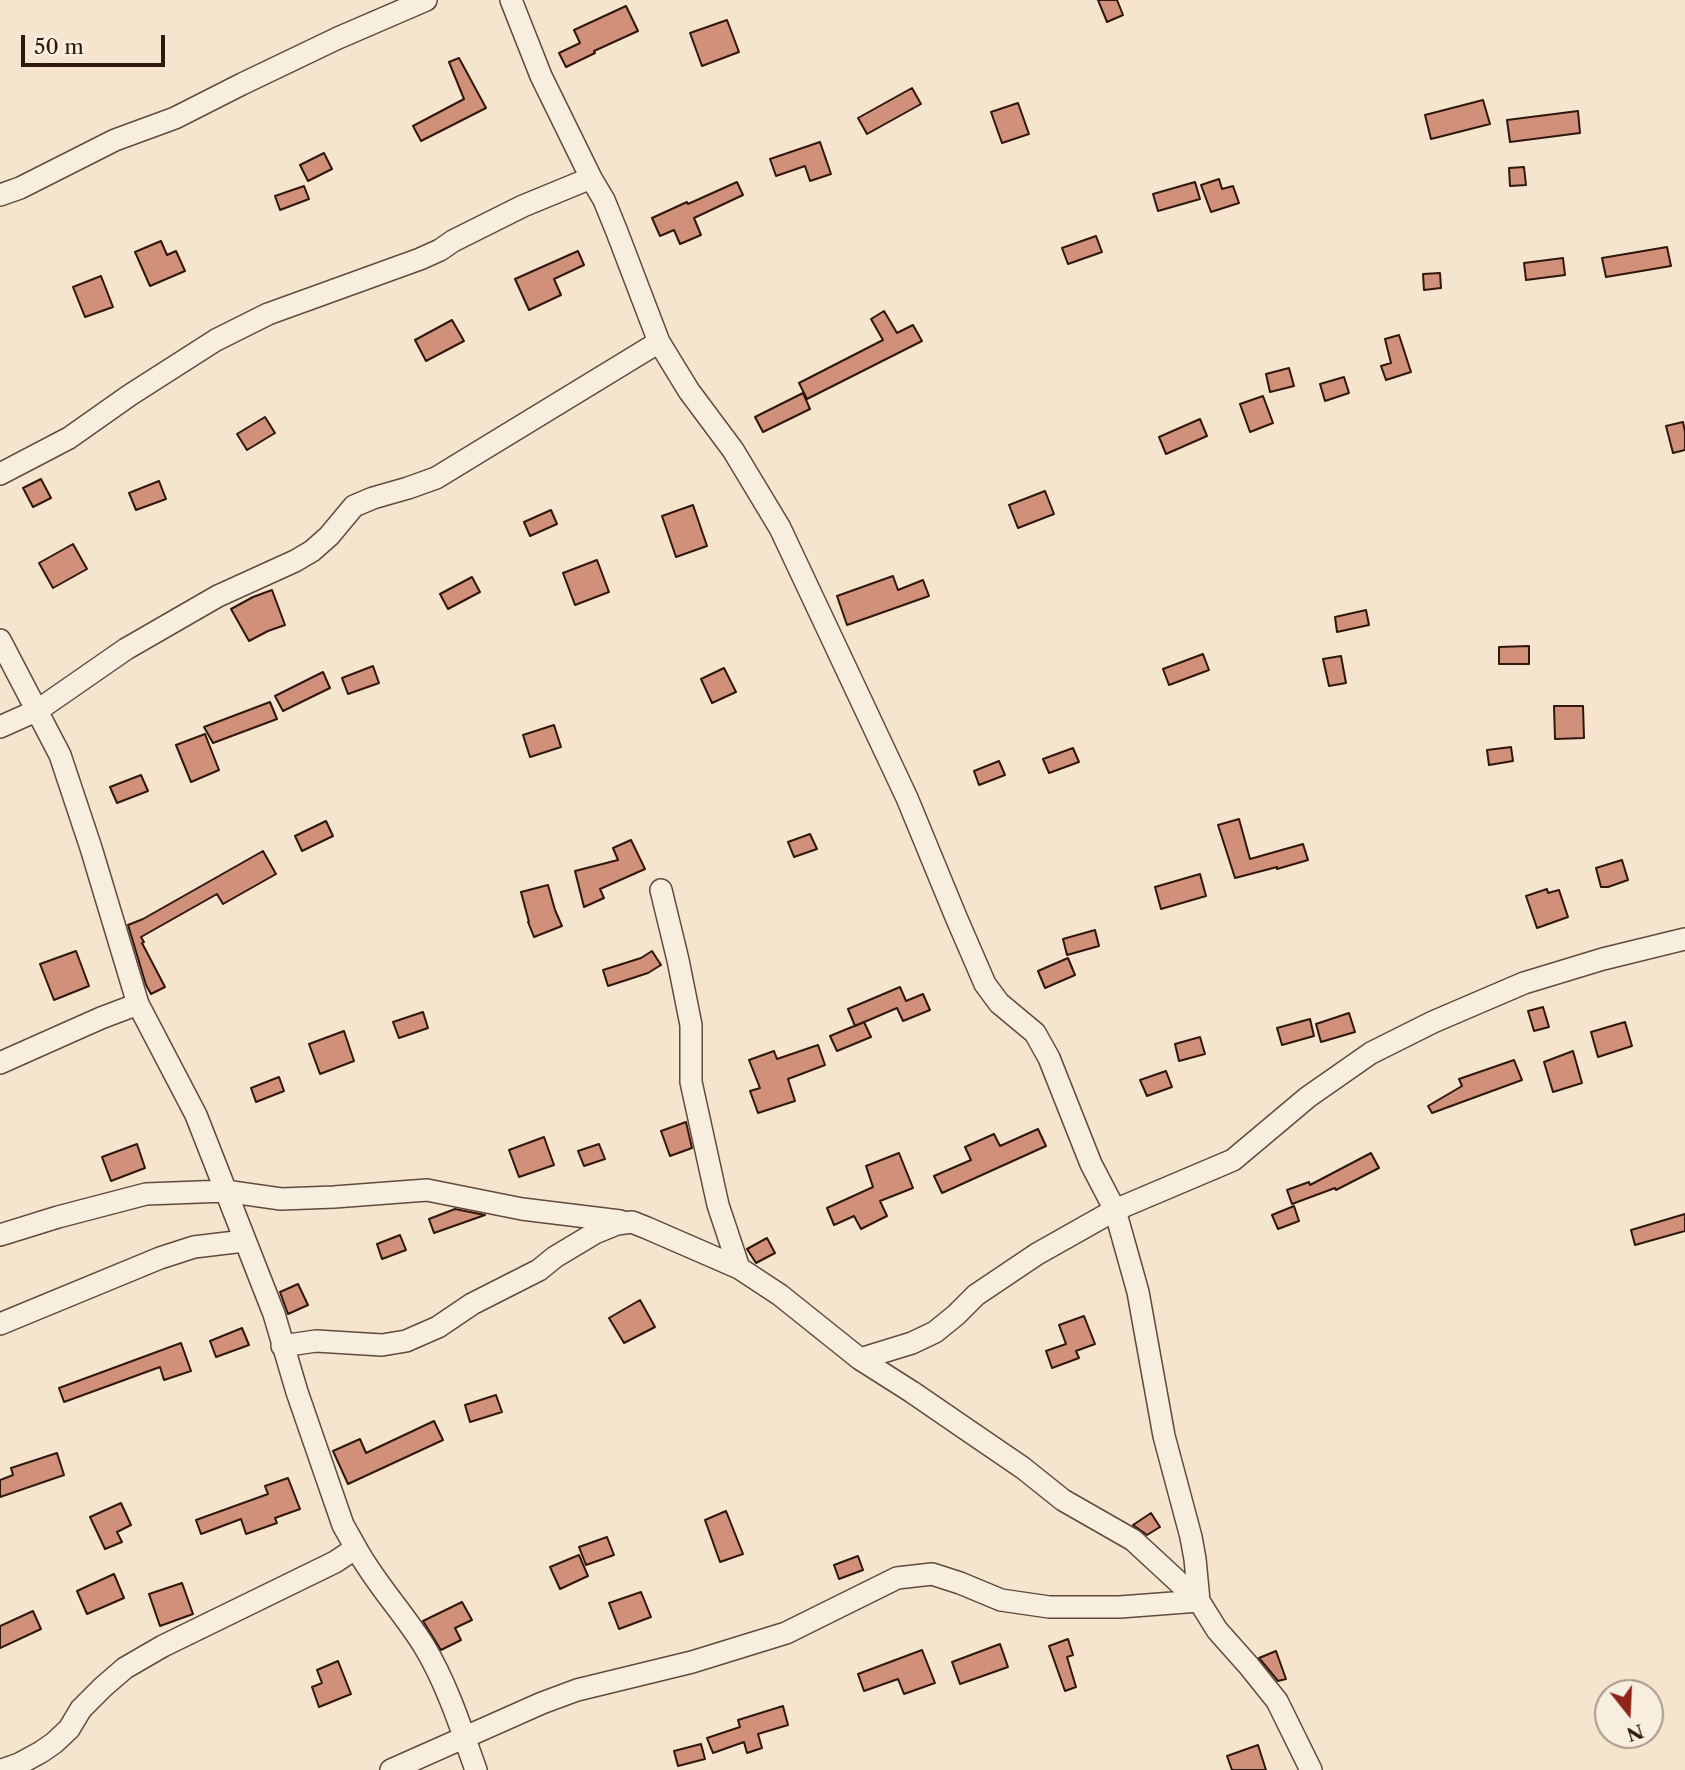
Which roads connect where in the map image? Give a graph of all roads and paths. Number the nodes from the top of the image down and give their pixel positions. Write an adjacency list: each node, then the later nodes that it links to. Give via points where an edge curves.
1 (426, 0): 4 (street)
2 (511, 0): 3 (street, via 541,76)
3 (592, 178): 5 (street); 6 (street, via 523,206 420,260 268,314 216,340 69,438)
4 (0, 195)
5 (659, 342): 8 (street, via 436,478 354,506 329,536 295,562 218,596 126,649); 15 (street, via 780,528 907,798 985,984 999,1003 1035,1033)
6 (0, 474)
7 (0, 639): 8 (street)
8 (38, 710): 9 (street); 12 (street, via 60,755)
9 (0, 727)
10 (661, 890): 19 (street, via 691,1025 691,1082 718,1205)
11 (1685, 939): 15 (street, via 1524,983 1433,1022 1371,1053 1307,1097 1233,1160)
12 (138, 1004): 13 (street); 14 (street, via 196,1115)
13 (0, 1063)
14 (225, 1191): 16 (street, via 281,1199 427,1190 522,1209); 17 (street, via 146,1194); 18 (street)
15 (1115, 1210): 22 (street, via 1037,1254 976,1296 935,1332); 24 (street, via 1138,1292 1164,1436 1191,1537)
16 (632, 1222): 19 (street); 21 (street, via 595,1233 540,1270 406,1341 382,1345 316,1341)
17 (0, 1235)
18 (244, 1241): 20 (street, via 194,1247 160,1258); 21 (street)
19 (739, 1268): 22 (street)
20 (0, 1324)
21 (282, 1346): 23 (street, via 343,1525)
22 (860, 1359): 24 (street, via 1063,1500 1133,1540)
23 (356, 1548): 25 (street, via 424,1646); 26 (street, via 125,1668 81,1709 54,1743)
24 (1199, 1601): 25 (street, via 1049,1607 1001,1600 932,1574 897,1578 786,1633 577,1690); 29 (street, via 1276,1701)
25 (465, 1737): 27 (street); 28 (street)
26 (2, 1770)
27 (391, 1770)
28 (476, 1770)
29 (1311, 1770)

